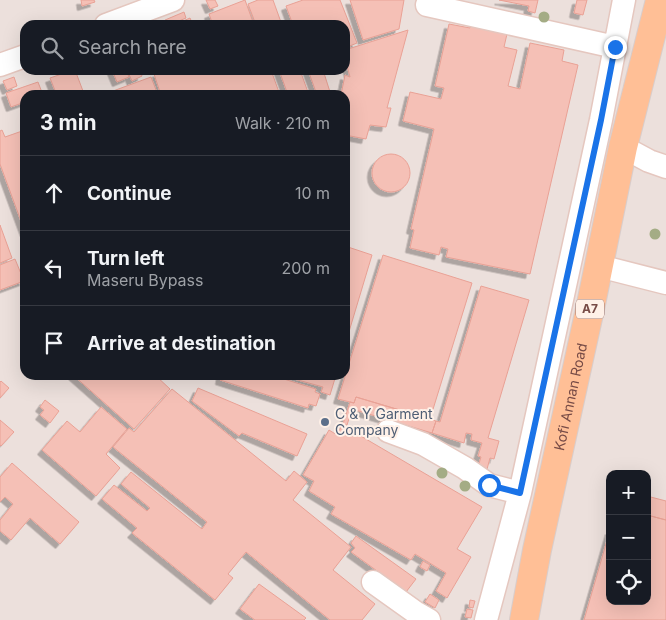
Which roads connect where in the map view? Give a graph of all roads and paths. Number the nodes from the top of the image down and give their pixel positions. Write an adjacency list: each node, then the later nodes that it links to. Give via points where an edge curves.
1 (173, 0): 5 (street)
2 (624, 0): 6 (street)
3 (660, 0): 9 (main road, Kofi Annan Road / A7)
4 (427, 5): 6 (street)
5 (119, 20)
6 (615, 47): 14 (street)
7 (20, 58): 8 (street)
8 (0, 65)
9 (623, 147): 10 (street); 11 (main road, Kofi Annan Road / A7)
10 (666, 167)
11 (599, 266): 12 (street); 18 (main road, Kofi Annan Road / A7)
12 (666, 282)
13 (388, 432): 14 (street, via 424,444 489,485)
14 (520, 493): 17 (street)
15 (372, 582): 16 (street)
16 (429, 620)
17 (486, 620)
18 (524, 620)

